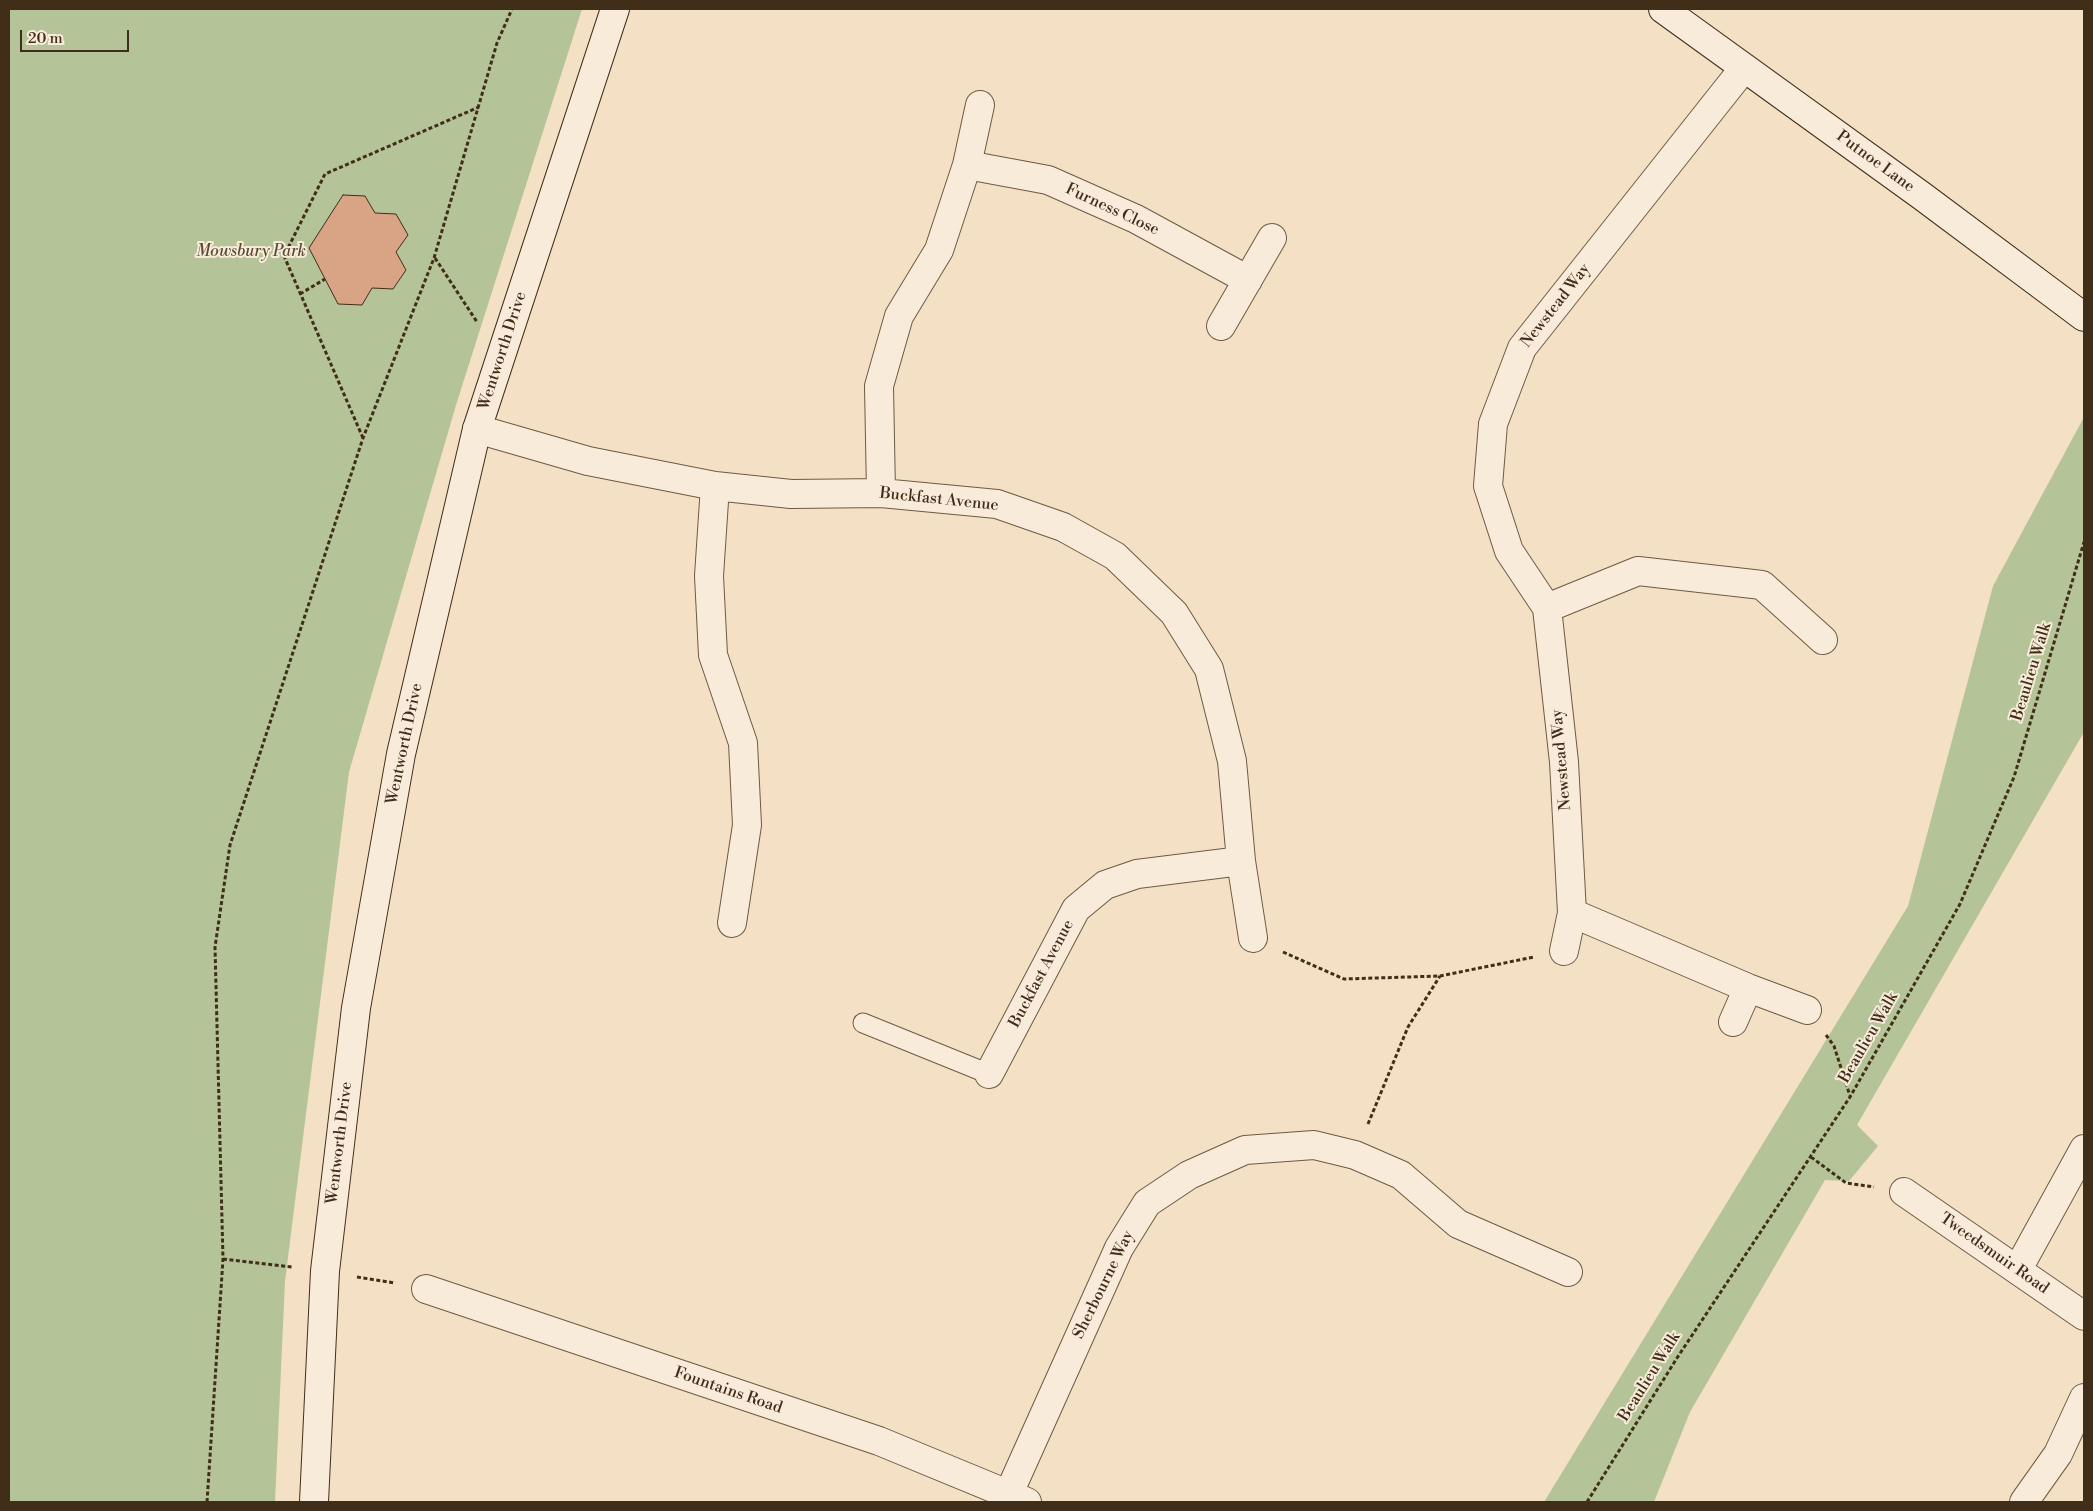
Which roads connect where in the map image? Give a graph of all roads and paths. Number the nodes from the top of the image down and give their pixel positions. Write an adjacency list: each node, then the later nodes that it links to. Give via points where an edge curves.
1 (512, 9): 6 (path, via 497,43)
2 (615, 9): 15 (street, Wentworth Drive)
3 (1663, 9): 4 (street, Putnoe Lane)
4 (1744, 68): 13 (street, Putnoe Lane); 21 (street, Newstead Way, via 1522,348 1493,424 1488,486 1509,550)
5 (980, 105): 7 (street)
6 (479, 107): 9 (path); 12 (path, via 325,174 284,256)
7 (967, 165): 11 (street, Furness Close, via 1048,180 1136,219); 19 (street, via 939,250 899,316 879,386)
8 (1272, 238): 11 (street)
9 (434, 258): 15 (path); 17 (path)
10 (325, 279): 12 (path)
11 (1248, 280): 14 (street)
12 (300, 294): 17 (path)
13 (2084, 317)
14 (1221, 326)
15 (500, 358): 16 (street, Wentworth Drive)
16 (476, 429): 18 (street, Buckfast Avenue, via 588,461); 46 (street, Wentworth Drive, via 401,754 356,1008 325,1271)
17 (363, 438): 45 (path, via 230,845 215,947 223,1259)
18 (715, 486): 19 (street, Buckfast Avenue, via 791,494); 25 (street, via 709,576 713,655 743,743 747,825)
19 (881, 493): 23 (street, Buckfast Avenue, via 997,504 1063,527 1115,556 1174,613 1209,669 1232,760)
20 (2084, 542): 34 (path, Beaulieu Walk, via 2014,777 1960,904)
21 (1547, 608): 22 (street, via 1638,571 1762,585); 24 (street, Newstead Way, via 1564,762)
22 (1823, 640)
23 (1241, 861): 26 (street, Buckfast Avenue); 33 (street, Buckfast Avenue, via 1137,874 1105,884 1076,909)
24 (1572, 913): 27 (street, Newstead Way); 29 (street)
25 (732, 923)
26 (1253, 938): 28 (path, via 1344,980)
27 (1564, 951): 28 (path)
28 (1440, 976): 36 (path, via 1408,1027)
29 (1748, 988): 30 (street); 31 (street)
30 (1807, 1010): 34 (path, via 1834,1046)
31 (1733, 1022)
32 (863, 1023): 33 (lane, Buckfast Avenue)
33 (989, 1074)
34 (1850, 1097): 37 (path, Beaulieu Walk)
35 (2084, 1149): 39 (street)
36 (1355, 1155): 40 (street, Sherbourne Way, via 1401,1175 1458,1224); 44 (street, Sherbourne Way, via 1314,1145 1246,1150 1189,1175 1147,1203 1119,1248)
37 (1811, 1157): 38 (path, via 1846,1183); 47 (path, Beaulieu Walk, via 1677,1358)
38 (1904, 1192): 39 (street, Tweedsmuir Road)
39 (2018, 1269): 42 (street, Tweedsmuir Road)
40 (1568, 1272)
41 (426, 1289): 44 (street, Fountains Road, via 879,1441)
42 (2084, 1316)
43 (2084, 1398): 48 (street, via 2058,1454)
44 (1014, 1500)
45 (207, 1502)
46 (314, 1502)
47 (1587, 1502)
48 (2024, 1502)

